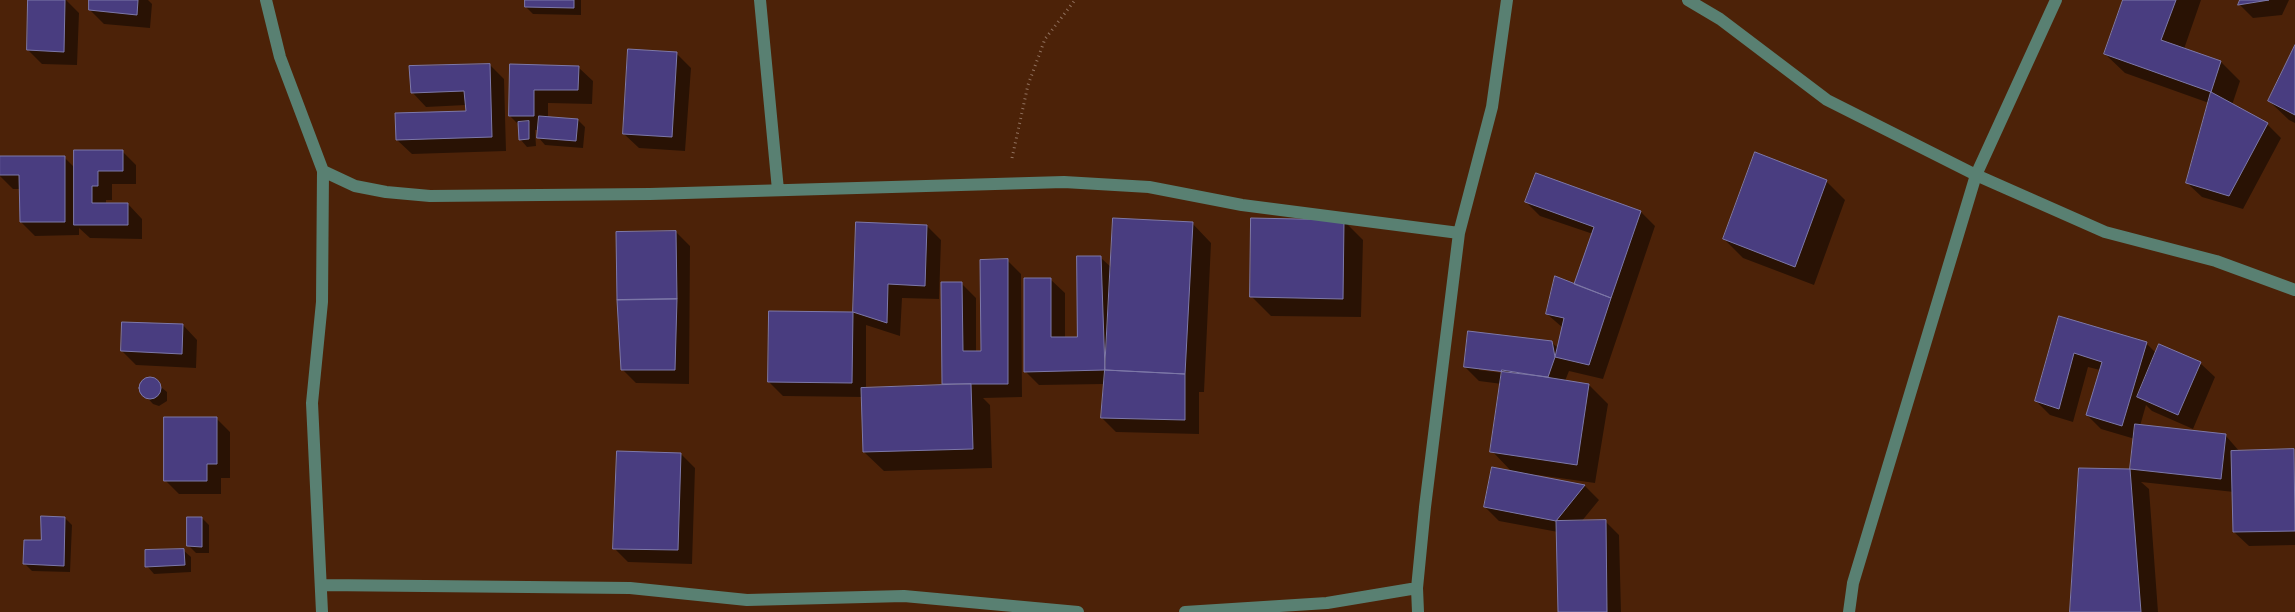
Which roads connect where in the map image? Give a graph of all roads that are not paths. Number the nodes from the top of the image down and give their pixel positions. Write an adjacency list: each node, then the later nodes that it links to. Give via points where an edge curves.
1 (266, 0): 6 (street, via 280,57)
2 (760, 0): 8 (street)
3 (1507, 0): 9 (street, via 1492,107)
4 (1688, 0): 7 (street, via 1720,19 1827,100)
5 (2056, 0): 7 (street)
6 (323, 171): 8 (street, via 355,186 430,196); 11 (street, via 322,302 312,403)
7 (1976, 175): 10 (street, via 2105,232 2216,262); 13 (street, via 1853,583)
8 (778, 190): 9 (street, via 1064,182 1149,187 1242,205)
9 (1459, 233): 12 (street)
10 (2295, 290)
11 (322, 585): 14 (street); 15 (street, via 630,588 747,600 904,596)
12 (1417, 588): 16 (street, via 1327,603); 17 (street)
13 (1851, 609)
14 (322, 612)
15 (1078, 612)
16 (1186, 612)
17 (1418, 612)

